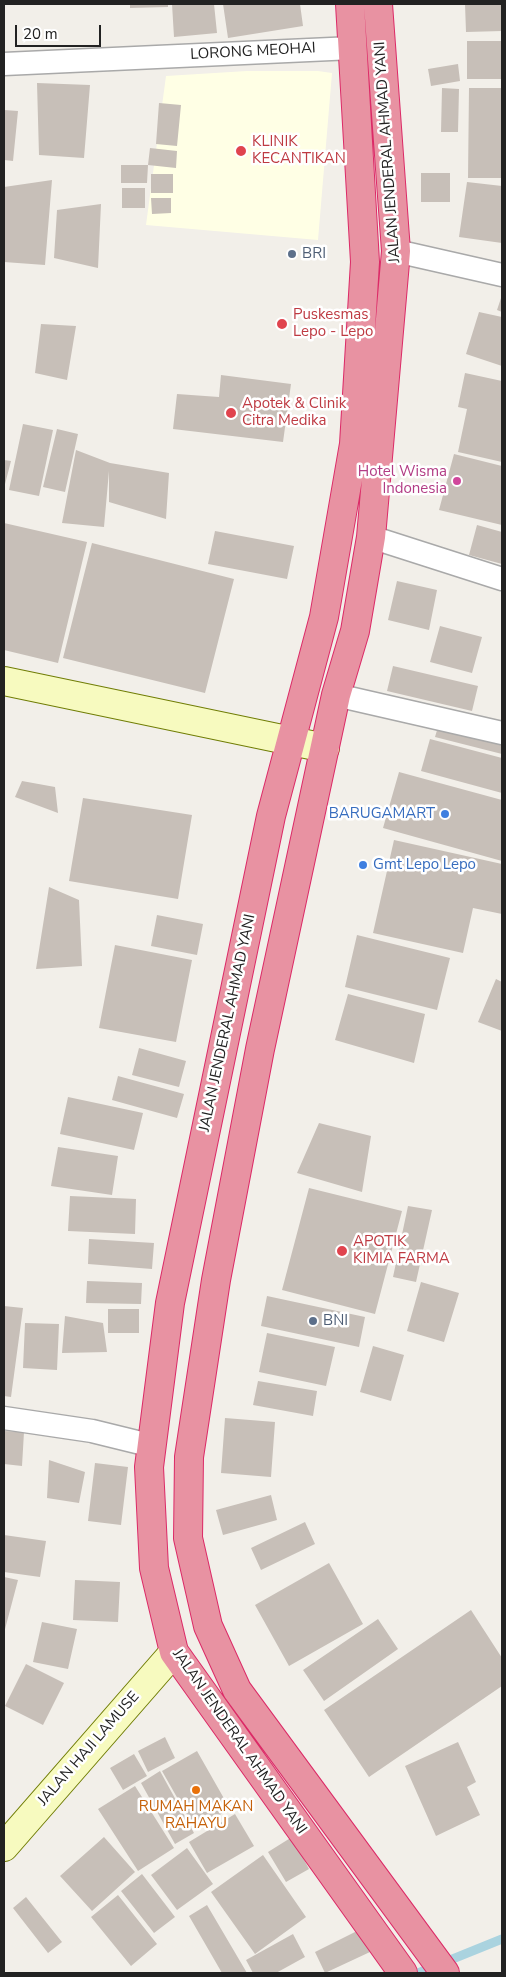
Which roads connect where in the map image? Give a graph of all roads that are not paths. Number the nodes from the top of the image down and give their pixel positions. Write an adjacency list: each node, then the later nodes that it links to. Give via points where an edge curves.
1 (350, 4): 3 (highway, JALAN JENDERAL AHMAD YANI)
2 (378, 4): 5 (highway, JALAN JENDERAL AHMAD YANI)
3 (353, 48): 4 (street, LORONG MEOHAI); 12 (highway, JALAN JENDERAL AHMAD YANI, via 365,262 354,444 324,617)
4 (4, 64)
5 (396, 251): 6 (street); 7 (highway, JALAN JENDERAL AHMAD YANI)
6 (502, 275)
7 (371, 537): 8 (street); 10 (highway, JALAN JENDERAL AHMAD YANI, via 355,631)
8 (502, 579)
9 (4, 681): 12 (street)
10 (336, 695): 11 (street); 13 (highway, JALAN JENDERAL AHMAD YANI)
11 (502, 733)
12 (290, 740): 13 (street); 15 (highway, JALAN JENDERAL AHMAD YANI, via 271,816 170,1302)
13 (325, 748): 19 (highway, JALAN JENDERAL AHMAD YANI, via 260,1049 216,1280 189,1457 188,1538 208,1626 237,1690)
14 (4, 1418): 15 (street, via 92,1431)
15 (153, 1446): 16 (highway, JALAN JENDERAL AHMAD YANI, via 149,1467 154,1568)
16 (174, 1652): 17 (street, JALAN HAJI LAMUSE); 18 (highway, JALAN JENDERAL AHMAD YANI)
17 (4, 1846)
18 (403, 1973)
19 (445, 1973)

